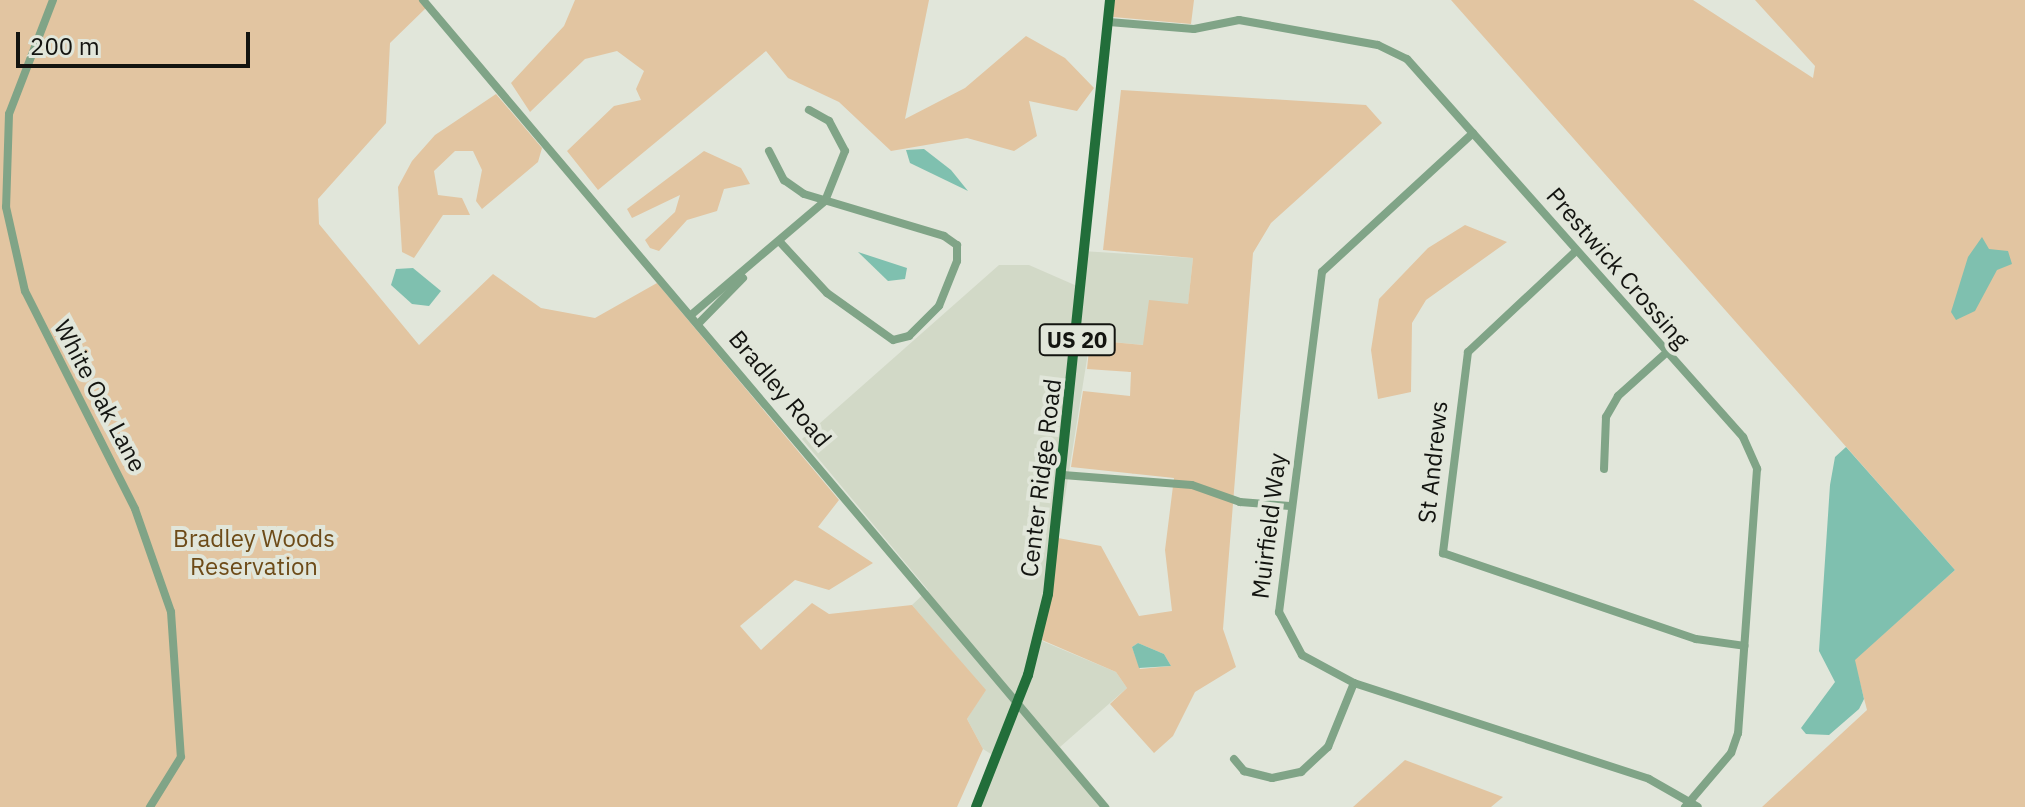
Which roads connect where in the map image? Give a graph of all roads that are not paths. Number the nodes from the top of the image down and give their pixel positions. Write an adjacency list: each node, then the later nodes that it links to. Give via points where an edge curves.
1 (53, 0): 23 (street, White Oak Lane, via 9,114 6,207 25,291 135,509 171,612 181,757)
2 (423, 0): 12 (street, Bradley Road)
3 (1110, 0): 4 (main road, Center Ridge Road / US 20)
4 (1109, 22): 6 (street, Prestwick Crossing, via 1194,29 1239,20 1378,45 1407,59); 16 (main road, Center Ridge Road / US 20)
5 (809, 110): 8 (street, via 829,121 845,151)
6 (1473, 133): 10 (street, Prestwick Crossing); 17 (street, Muirfield Way, via 1322,272)
7 (769, 151): 8 (street, via 784,180)
8 (825, 201): 9 (street); 9 (street, via 952,239 953,281 909,336 893,340 827,293)
9 (780, 242): 11 (street)
10 (1576, 251): 14 (street, Prestwick Crossing); 18 (street, St Andrews, via 1468,352 1443,553 1696,639)
11 (753, 267): 12 (street); 13 (street)
12 (691, 315): 13 (street, Bradley Road)
13 (699, 323): 20 (street, Bradley Road)
14 (1666, 353): 15 (street, via 1606,417); 18 (street, Prestwick Crossing, via 1743,437 1757,469)
15 (1604, 469)
16 (1063, 475): 17 (street, via 1192,485 1240,502); 20 (main road, Center Ridge Road / US 20, via 1048,594)
17 (1290, 506): 19 (street, Muirfield Way, via 1279,612 1302,655)
18 (1745, 646): 22 (street, Prestwick Crossing, via 1731,753)
19 (1354, 683): 21 (street, via 1328,747 1301,772 1272,778 1244,771); 22 (street, Muirfield Way, via 1649,779)
20 (1018, 704): 24 (main road, Center Ridge Road / US 20); 25 (street, Bradley Road)
21 (1234, 759)
22 (1691, 805)
23 (150, 807)
24 (976, 807)
25 (1105, 807)

